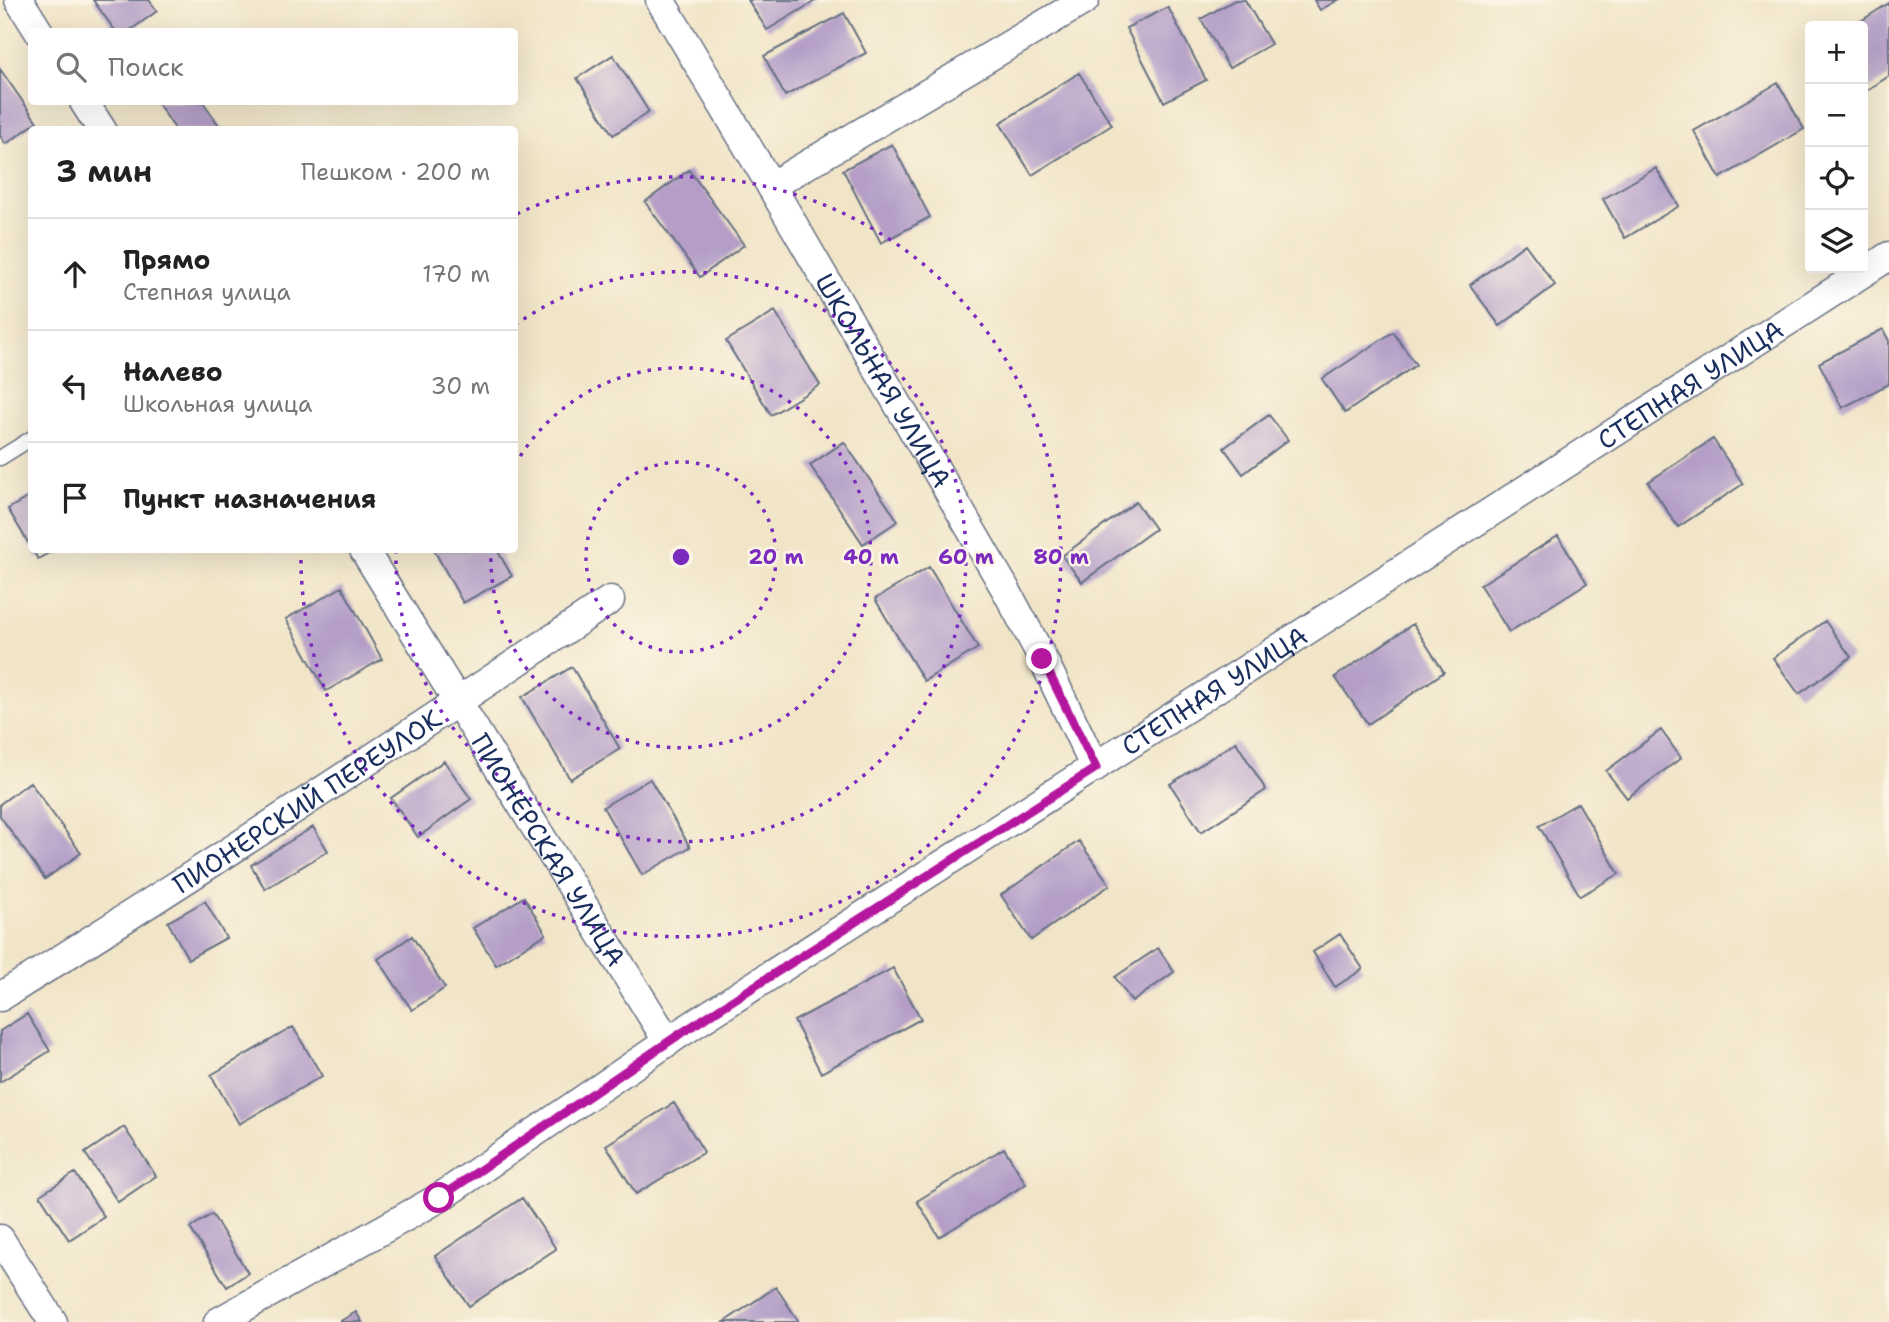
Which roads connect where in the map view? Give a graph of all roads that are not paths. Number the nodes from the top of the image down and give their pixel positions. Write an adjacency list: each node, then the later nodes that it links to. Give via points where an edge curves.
1 (19, 0): 4 (street)
2 (660, 0): 7 (street, ШКОЛЬНАЯ УЛИЦА)
3 (1085, 0): 7 (street)
4 (36, 28)
5 (86, 105): 6 (street)
6 (99, 126)
7 (771, 186): 14 (street, ШКОЛЬНАЯ УЛИЦА, via 1006,590)
8 (1889, 257): 14 (street, СТЕПНАЯ УЛИЦА)
9 (28, 440): 10 (lane)
10 (0, 458)
11 (366, 553): 13 (street, ПИОНЕРСКАЯ УЛИЦА)
12 (610, 600): 13 (street, ПИОНЕРСКИЙ ПЕРЕУЛОК)
13 (458, 702): 15 (street, ПИОНЕРСКИЙ ПЕРЕУЛОК); 16 (street, ПИОНЕРСКАЯ УЛИЦА)
14 (1096, 768): 16 (street, СТЕПНАЯ УЛИЦА)
15 (0, 997)
16 (668, 1042): 19 (street, СТЕПНАЯ УЛИЦА, via 439,1198)
17 (0, 1239): 18 (street)
18 (53, 1322)
19 (218, 1322)

